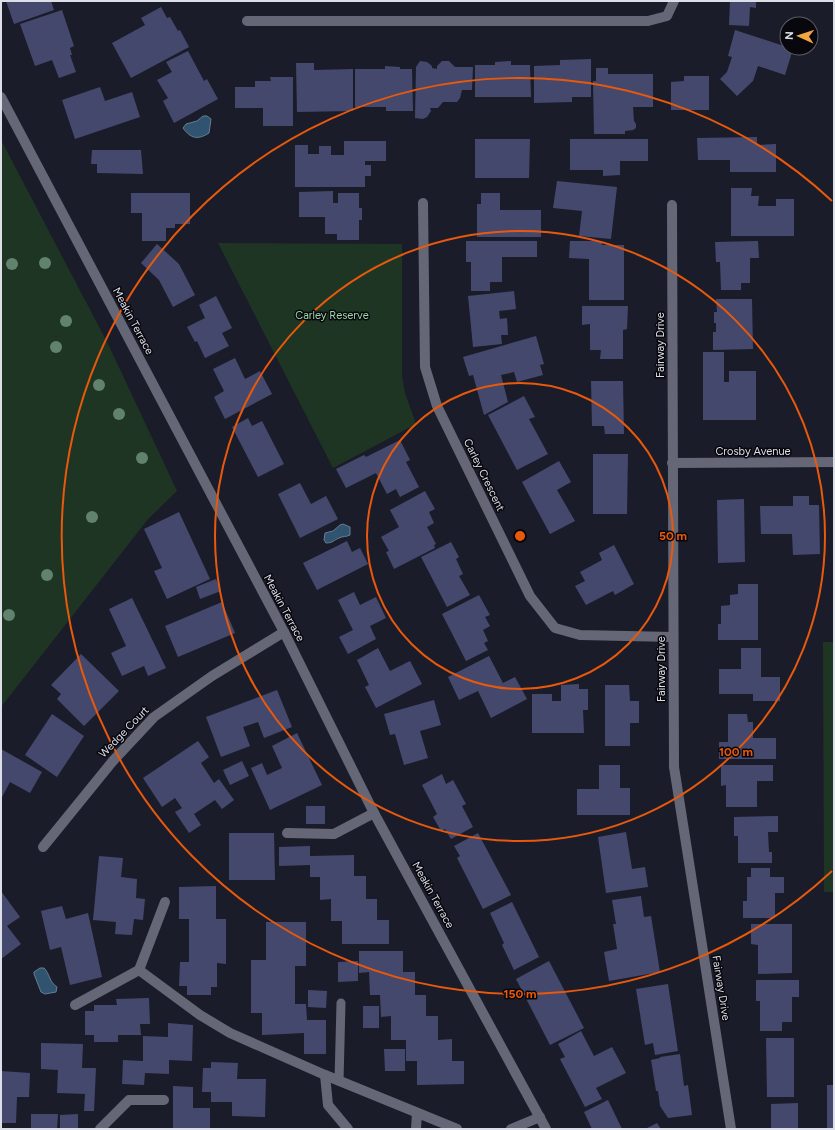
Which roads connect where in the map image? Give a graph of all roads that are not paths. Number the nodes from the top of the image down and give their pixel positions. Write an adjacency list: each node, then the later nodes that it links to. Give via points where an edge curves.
1 (674, 1): 2 (street, via 667,16 648,21)
2 (247, 21)
3 (1, 97): 8 (street, Meakin Terrace)
4 (423, 203): 9 (street, Carley Crescent, via 425,367 437,406 530,596 555,628 580,635)
5 (672, 205): 7 (street, Fairway Drive)
6 (834, 462): 7 (street, Crosby Avenue)
7 (672, 463): 9 (street, Fairway Drive)
8 (284, 632): 10 (street, Meakin Terrace); 12 (street, Wedge Court, via 212,676 154,717 112,762)
9 (673, 637): 28 (street, Fairway Drive, via 674,767)
10 (374, 813): 11 (street, via 334,834); 21 (street, Meakin Terrace)
11 (287, 833)
12 (44, 847)
13 (165, 902): 14 (street)
14 (140, 970): 16 (street); 17 (street, via 230,1033)
15 (341, 1003): 18 (lane)
16 (74, 1005)
17 (325, 1075): 18 (street); 23 (street, via 328,1104)
18 (339, 1080): 20 (street)
19 (164, 1100): 22 (street, via 129,1100)
20 (417, 1113): 24 (street); 25 (street)
21 (540, 1116): 26 (street); 27 (street, Meakin Terrace)
22 (100, 1129)
23 (348, 1129)
24 (416, 1129)
25 (457, 1129)
26 (511, 1129)
27 (546, 1129)
28 (731, 1129)

